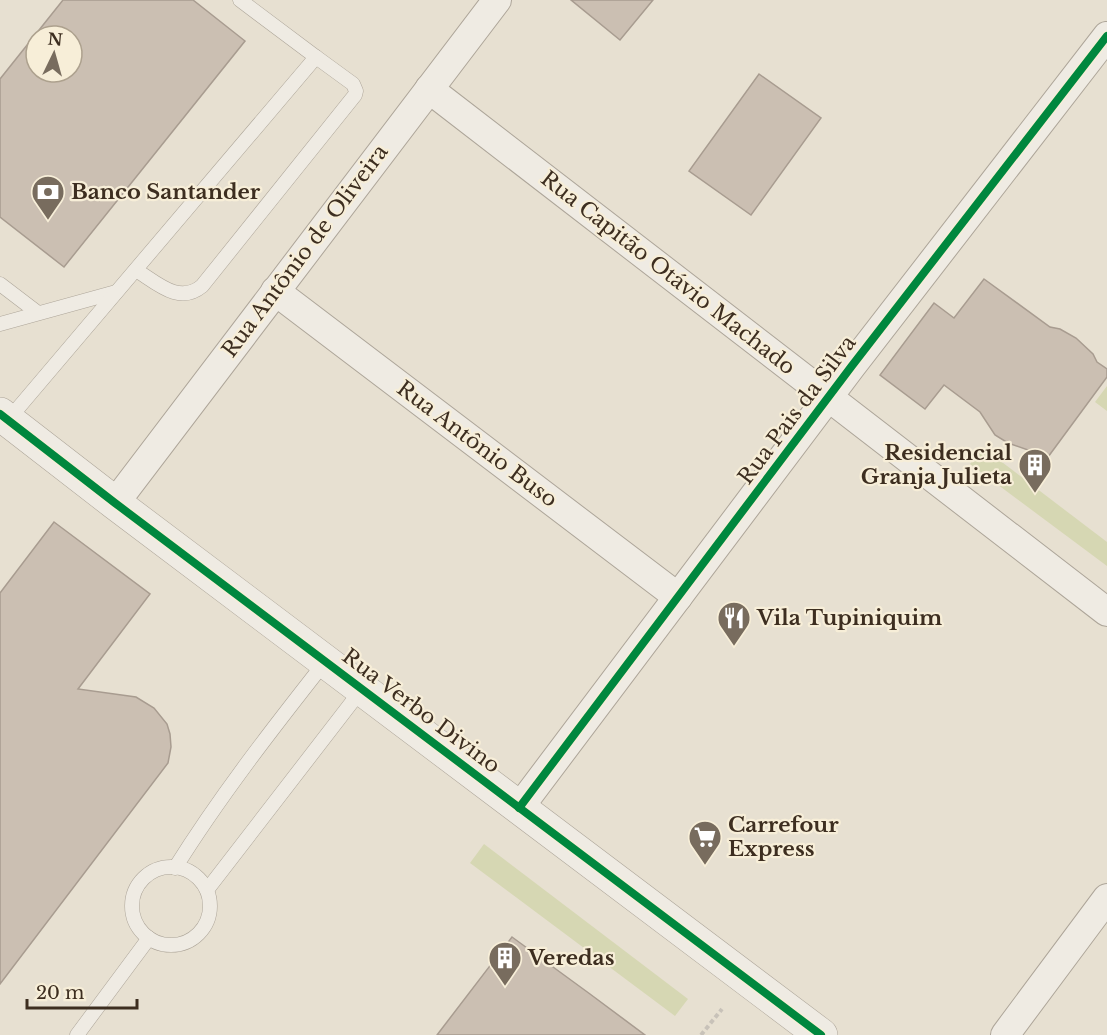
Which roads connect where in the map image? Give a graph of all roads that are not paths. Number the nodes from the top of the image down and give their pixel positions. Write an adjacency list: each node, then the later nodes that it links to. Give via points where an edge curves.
1 (240, 0): 4 (lane)
2 (497, 0): 5 (street, Rua Antônio de Oliveira)
3 (1107, 36): 12 (street, Rua Pais da Silva)
4 (316, 57): 6 (lane); 6 (lane, via 353,84 355,95 202,286 189,293 173,293)
5 (429, 89): 8 (street, Rua Antônio de Oliveira); 12 (street, Rua Capitão Otávio Machado)
6 (136, 270): 9 (lane)
7 (0, 284): 10 (lane)
8 (275, 291): 14 (street, Rua Antônio de Oliveira); 15 (street, Rua Antônio Buso)
9 (116, 292): 10 (lane); 13 (lane)
10 (38, 313): 11 (lane)
11 (0, 324)
12 (828, 397): 15 (street, Rua Pais da Silva); 16 (street, Rua Capitão Otávio Machado)
13 (3, 422): 14 (street, Rua Verbo Divino)
14 (115, 503): 17 (street, Rua Verbo Divino)
15 (678, 597): 19 (street, Rua Pais da Silva)
16 (1107, 612)
17 (325, 662): 18 (street, Rua Verbo Divino); 20 (lane)
18 (362, 689): 19 (street, Rua Verbo Divino); 21 (lane)
19 (519, 808): 25 (street, Rua Verbo Divino)
20 (175, 868): 21 (lane, via 194,875); 23 (lane, via 155,871 135,893 133,913)
21 (207, 890): 23 (lane, via 208,920 196,936 178,945)
22 (1107, 898): 26 (street)
23 (149, 938): 24 (lane)
24 (77, 1035)
25 (821, 1035)
26 (1005, 1035)

